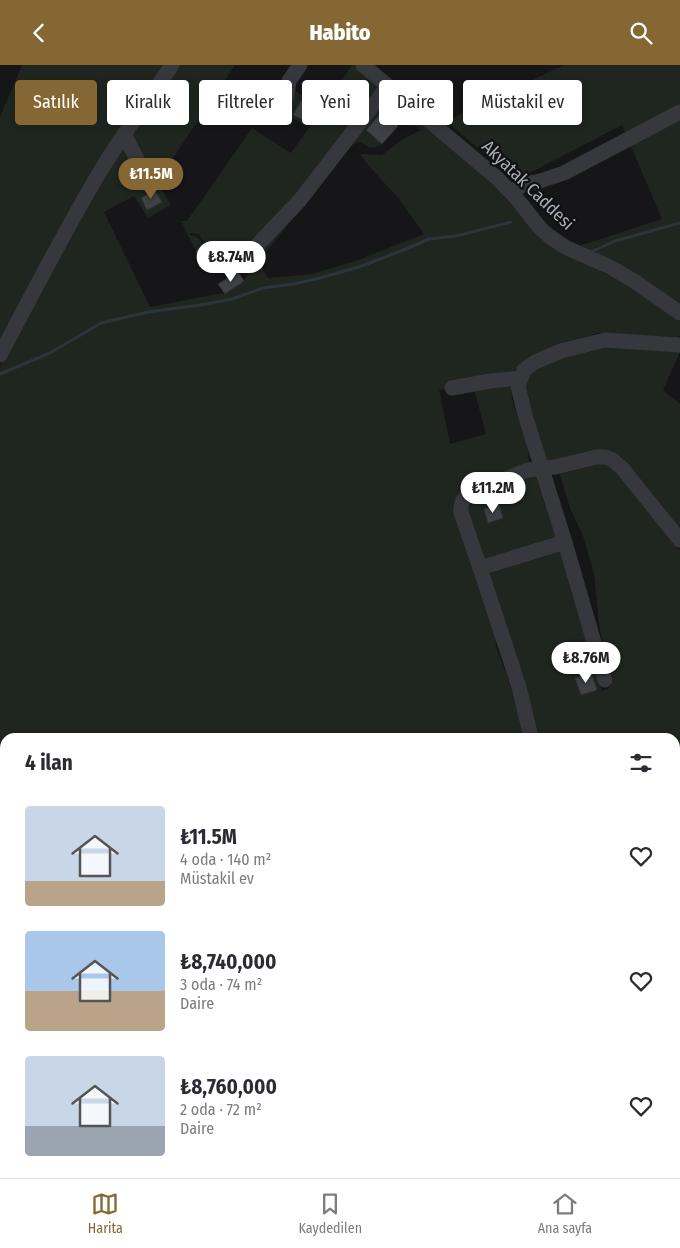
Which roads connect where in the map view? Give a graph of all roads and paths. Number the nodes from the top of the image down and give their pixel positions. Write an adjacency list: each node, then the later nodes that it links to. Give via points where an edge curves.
1 (172, 65): 9 (street)
2 (300, 65): 4 (street)
3 (362, 65): 5 (street, Akyatak Caddesi)
4 (290, 80)
5 (381, 80)
6 (379, 98): 12 (street, via 300,200)
7 (680, 112): 11 (street, via 564,173 524,184)
8 (434, 125): 11 (street, Akyatak Caddesi)
9 (124, 134): 10 (street); 15 (street)
10 (148, 181)
11 (511, 192): 13 (street, Akyatak Caddesi, via 549,236 634,281)
12 (244, 259)
13 (680, 313)
14 (680, 345): 16 (street, via 605,341 561,351 535,362 524,370)
15 (0, 355)
16 (521, 379): 17 (street); 18 (street, via 518,386)
17 (452, 388)
18 (541, 469): 19 (street, via 596,457 613,459); 20 (street); 21 (street, via 528,469 470,493 463,499 461,512)
19 (680, 540)
20 (565, 542): 21 (street); 22 (street)
21 (480, 568): 23 (street, via 520,687)
22 (605, 680)
23 (530, 733)

